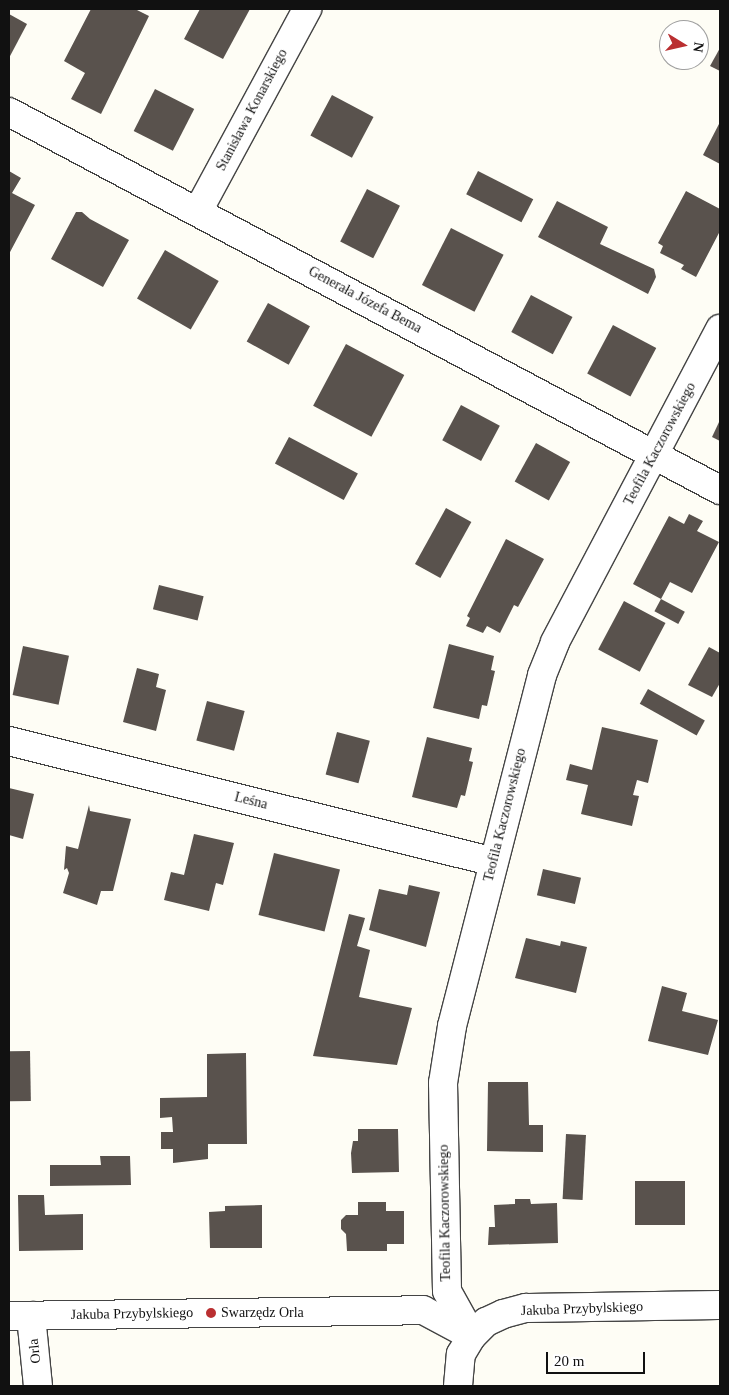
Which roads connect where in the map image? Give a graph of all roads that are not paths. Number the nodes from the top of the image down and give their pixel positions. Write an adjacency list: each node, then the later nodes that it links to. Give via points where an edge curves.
1 (306, 9): 3 (street, Stanisława Konarskiego)
2 (9, 112): 3 (street, Generała Józefa Bema)
3 (198, 211): 5 (street, Generała Józefa Bema)
4 (720, 329): 5 (street, Teofila Kaczorowskiego)
5 (654, 455): 6 (street, Generała Józefa Bema); 8 (street, Teofila Kaczorowskiego, via 555,642 525,736)
6 (720, 490)
7 (9, 742): 8 (street, Leśna)
8 (493, 862): 11 (street, Teofila Kaczorowskiego, via 452,1026 443,1083 447,1291)
9 (720, 1305): 11 (street, Jakuba Przybylskiego, via 526,1308 486,1322)
10 (20, 1316): 11 (street, Jakuba Przybylskiego, via 424,1310); 12 (street, Orla)
11 (472, 1336): 13 (street, via 461,1354)
12 (38, 1386)
13 (458, 1386)

